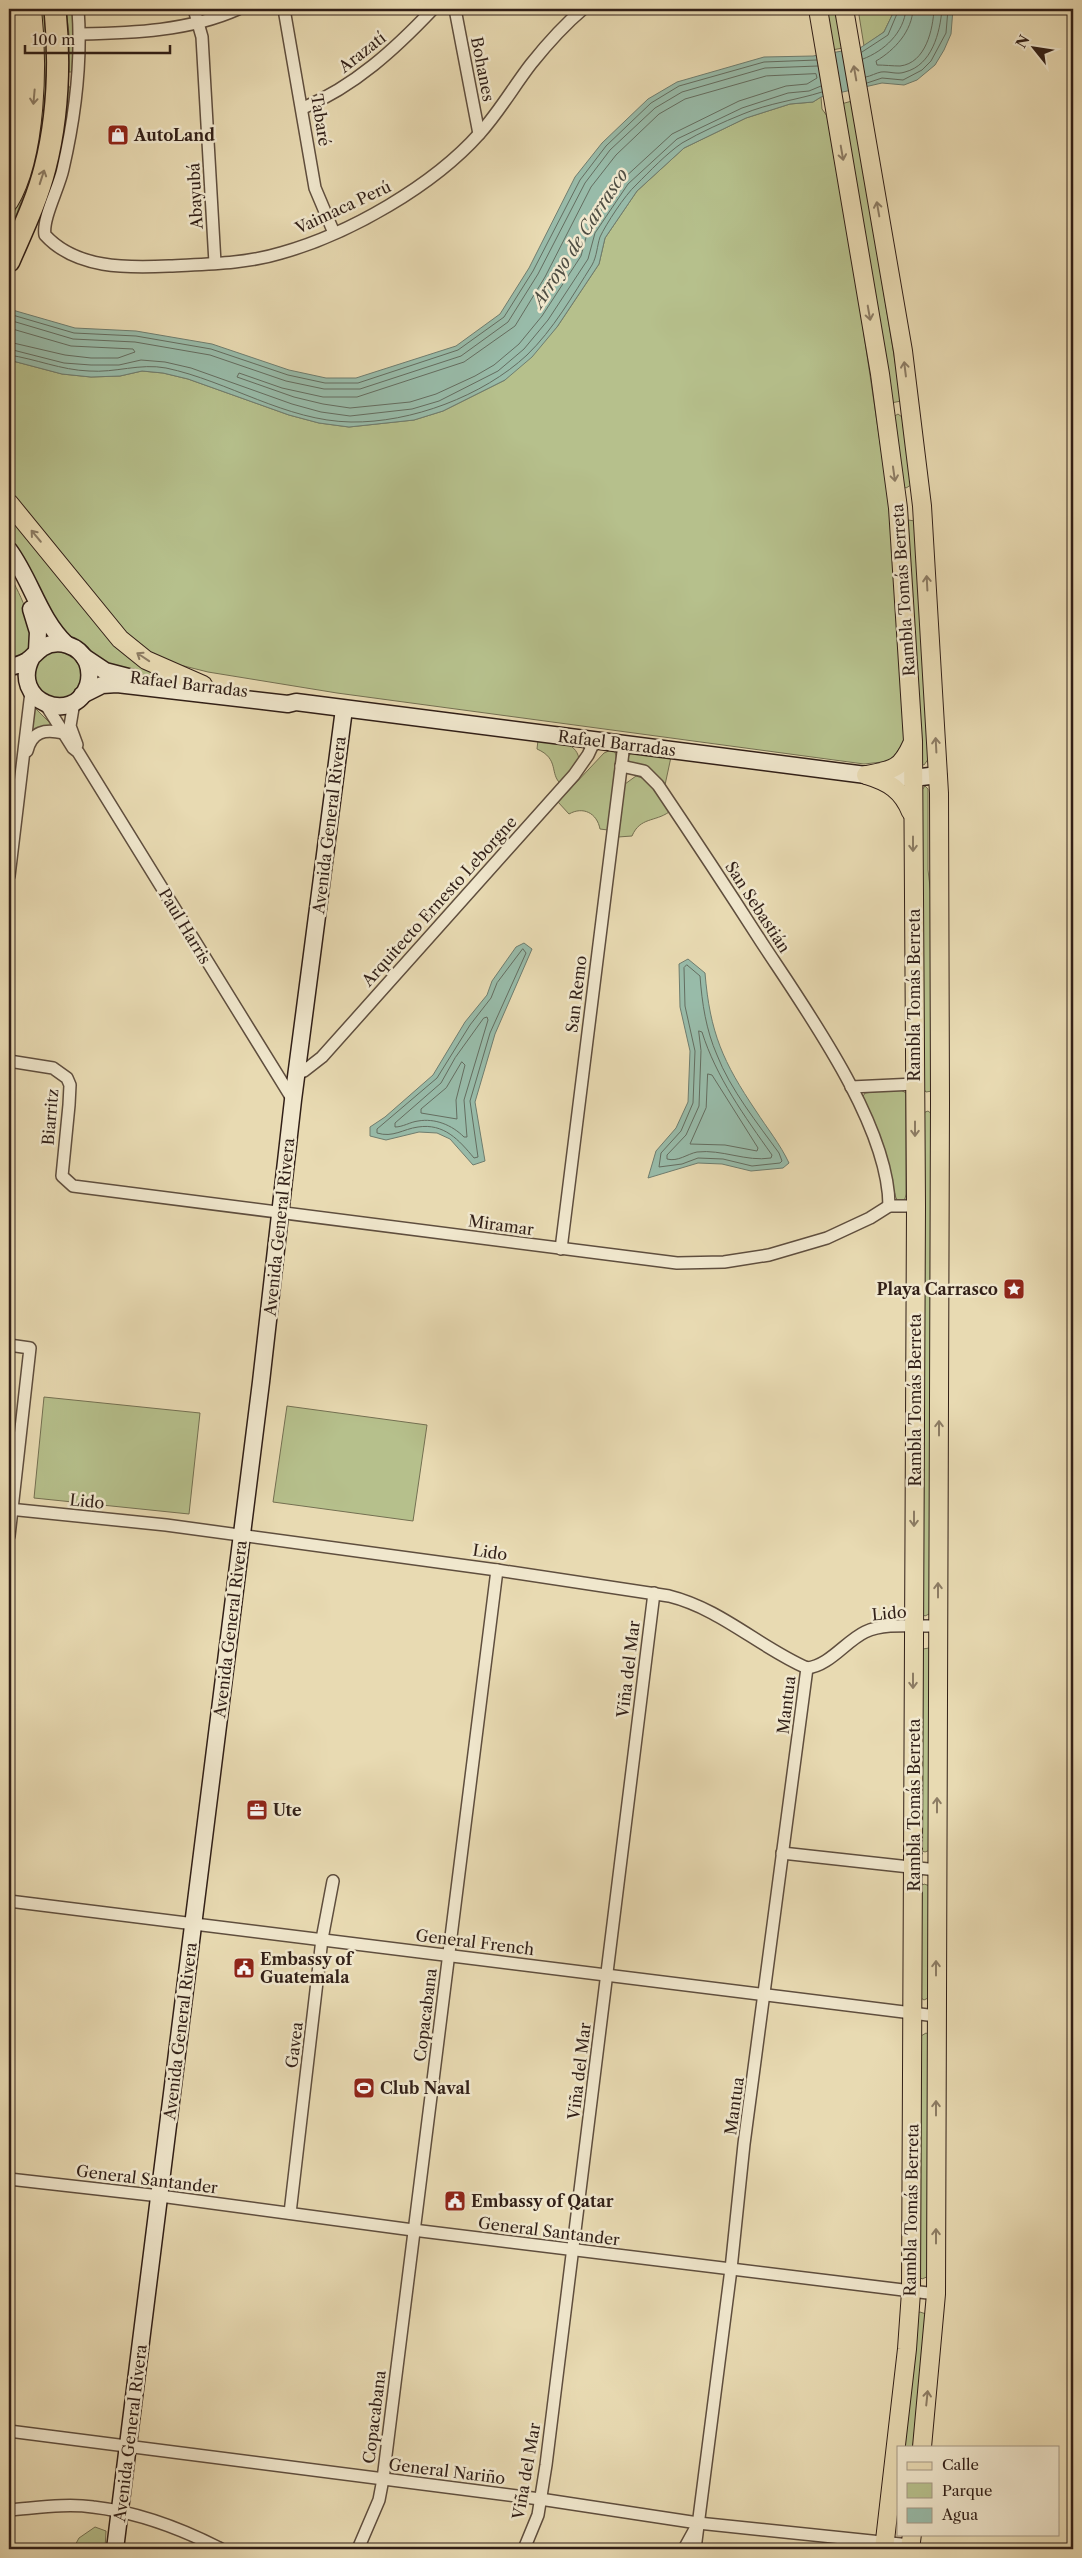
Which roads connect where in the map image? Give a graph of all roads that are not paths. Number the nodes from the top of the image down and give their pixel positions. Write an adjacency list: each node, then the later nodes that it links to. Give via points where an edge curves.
1 (18, 9): 19 (highway, via 22,88)
2 (32, 9): 20 (main road, one-way to 20, via 36,48 31,124 15,192)
3 (55, 9): 15 (highway)
4 (78, 9): 14 (street)
5 (194, 9): 13 (street, Abayubá)
6 (238, 9): 13 (street)
7 (284, 9): 17 (street, Tabaré)
8 (433, 9): 17 (street, Arazatí, via 374,65 342,88)
9 (455, 9): 18 (street, Bohanes)
10 (583, 9): 18 (street, Vaimaca Perú, via 532,63)
11 (818, 9): 25 (main road, Rambla Tomás Berreta, one-way to 25)
12 (844, 9): 24 (main road, Rambla Tomás Berreta, one-way to 12)
13 (199, 22): 14 (street, via 142,32); 23 (street, Abayubá)
14 (80, 34): 16 (street)
15 (57, 74): 16 (street); 22 (highway, one-way to 15, via 45,168)
16 (77, 85): 23 (street, Vaimaca Perú, via 67,153 59,188 45,221 45,236 67,252 112,266)
17 (303, 108): 21 (street, Tabaré, via 315,188)
18 (479, 134): 21 (street, Vaimaca Perú, via 455,157 400,199)
19 (9, 171)
20 (9, 202)
21 (334, 233): 23 (street, Vaimaca Perú, via 281,253)
22 (9, 261)
23 (215, 263)
24 (910, 406): 25 (main road); 27 (main road, Rambla Tomás Berreta)
25 (885, 410): 28 (main road, Rambla Tomás Berreta, one-way to 28)
26 (9, 503): 36 (main road, one-way to 26, via 146,660 120,639)
27 (922, 506): 28 (main road); 50 (main road, Rambla Tomás Berreta, one-way to 27)
28 (898, 508): 44 (main road, Rambla Tomás Berreta)
29 (9, 550): 31 (main road, via 31,586 49,626)
30 (9, 562): 32 (main road, via 35,619 38,632)
31 (66, 644): 32 (main road, via 51,644); 33 (main road, Rafael Barradas)
32 (34, 654): 34 (main road, via 25,662); 37 (main road, via 27,671)
33 (84, 657): 36 (main road, Rafael Barradas, via 99,668 120,676); 38 (main road, via 89,681)
34 (9, 667)
35 (9, 671): 37 (main road)
36 (203, 685): 39 (main road, Rafael Barradas, via 289,696)
37 (30, 689): 40 (main road); 47 (street)
38 (78, 699): 39 (main road, Rafael Barradas, via 93,689 111,684 288,704); 40 (main road, Rafael Barradas, via 56,707); 46 (street, Paul Harris, via 70,726)
39 (296, 702): 41 (main road, Rafael Barradas)
40 (46, 705): 42 (street, Paul Harris)
41 (344, 709): 43 (main road, Rafael Barradas); 56 (main road, Avenida General Rivera)
42 (63, 733): 46 (street, Paul Harris); 47 (street, via 49,730 37,733)
43 (595, 740): 45 (main road, Rafael Barradas); 56 (street, Arquitecto Ernesto Leborgne, via 574,775 322,1058 304,1071)
44 (913, 741): 49 (main road, via 898,767); 51 (main road, Rambla Tomás Berreta)
45 (624, 744): 48 (street, San Remo); 49 (main road, Rafael Barradas)
46 (78, 752): 59 (street, Paul Harris)
47 (23, 762): 53 (street)
48 (621, 766): 58 (street, San Sebastián, via 644,771 658,784 808,1013); 66 (street, San Remo)
49 (866, 775): 51 (main road, Rafael Barradas); 52 (main road, via 900,791)
50 (938, 775): 51 (main road, Rafael Barradas); 54 (main road, Rambla Tomás Berreta)
51 (913, 778): 52 (main road, Rambla Tomás Berreta); 54 (main road, via 930,789 932,866)
52 (913, 818): 57 (main road, Rambla Tomás Berreta, one-way to 57)
53 (9, 876)
54 (940, 899): 61 (main road, Rambla Tomás Berreta)
55 (9, 1061): 62 (street, Biarritz, via 53,1068 67,1078 69,1105 62,1176)
56 (296, 1072): 59 (main road, Avenida General Rivera)
57 (915, 1084): 58 (street); 60 (main road, Rambla Tomás Berreta)
58 (851, 1086): 63 (street, San Sebastián, via 884,1169)
59 (293, 1100): 65 (main road, Avenida General Rivera)
60 (915, 1101): 61 (main road); 64 (main road, Rambla Tomás Berreta, one-way to 64)
61 (940, 1102): 73 (main road, Rambla Tomás Berreta, one-way to 61)
62 (73, 1186): 65 (street, Miramar)
63 (889, 1206): 64 (street); 66 (street, Miramar, via 827,1238 743,1260 677,1263)
64 (916, 1206): 74 (main road, Rambla Tomás Berreta, one-way to 74)
65 (280, 1211): 66 (street, Miramar); 70 (main road, Avenida General Rivera)
66 (561, 1249)
67 (9, 1345): 68 (street, via 30,1348)
68 (10, 1509): 69 (street); 70 (street, Lido, via 166,1525)
69 (9, 1536)
70 (242, 1537): 71 (street, Lido); 81 (main road, Avenida General Rivera)
71 (498, 1570): 72 (street, Lido); 83 (street, Copacabana)
72 (654, 1593): 75 (street, Lido, via 696,1606 728,1621); 84 (street, Viña del Mar)
73 (938, 1626): 74 (street, Lido); 78 (main road, Rambla Tomás Berreta, one-way to 73)
74 (913, 1627): 75 (street, Lido, via 881,1627 865,1632 827,1659); 77 (main road, Rambla Tomás Berreta, one-way to 77)
75 (807, 1668): 76 (street, Mantua)
76 (782, 1853): 77 (street); 85 (street, Mantua)
77 (914, 1867): 78 (street); 86 (main road, Rambla Tomás Berreta)
78 (937, 1870): 87 (main road, Rambla Tomás Berreta, one-way to 78)
79 (333, 1881): 82 (street, Gavea)
80 (9, 1901): 81 (street, General French)
81 (193, 1925): 82 (street, General French); 89 (main road, Avenida General Rivera)
82 (322, 1939): 83 (street, General French); 90 (street, Gavea)
83 (449, 1955): 84 (street, General French); 91 (street, Copacabana)
84 (606, 1975): 85 (street, General French); 92 (street, Viña del Mar)
85 (764, 1996): 86 (street, General French); 93 (street, Mantua)
86 (913, 2014): 87 (street, General French); 94 (main road, Rambla Tomás Berreta)
87 (936, 2016): 95 (main road, Rambla Tomás Berreta, one-way to 87)
88 (9, 2179): 89 (street, General Santander)
89 (160, 2196): 90 (street, General Santander); 98 (main road, Avenida General Rivera)
90 (290, 2213): 91 (street, General Santander)
91 (413, 2230): 92 (street, General Santander); 99 (street, Copacabana)
92 (573, 2250): 93 (street, General Santander); 100 (street, Viña del Mar)
93 (731, 2270): 94 (street, General Santander); 103 (street, Mantua)
94 (911, 2292): 95 (street, General Santander); 105 (main road, Rambla Tomás Berreta)
95 (936, 2294): 97 (main road, Rambla Tomás Berreta, one-way to 95)
96 (9, 2431): 98 (street, General Nariño)
97 (922, 2446)
98 (128, 2447): 99 (street, General Nariño); 102 (main road, Avenida General Rivera)
99 (383, 2479): 100 (street, General Nariño); 108 (street, Copacabana, via 379,2500)
100 (540, 2499): 103 (street, General Nariño); 109 (street, Viña del Mar, via 538,2515)
101 (9, 2510): 102 (street, via 93,2507)
102 (120, 2513): 106 (main road, Avenida General Rivera); 107 (street, via 188,2532)
103 (698, 2523): 105 (street, General Nariño); 110 (street); 111 (street, Mantua)
104 (911, 2543): 105 (street, General Nariño)
105 (884, 2545)
106 (115, 2549)
107 (221, 2549)
108 (358, 2549)
109 (524, 2549)
110 (684, 2549)
111 (695, 2549)

